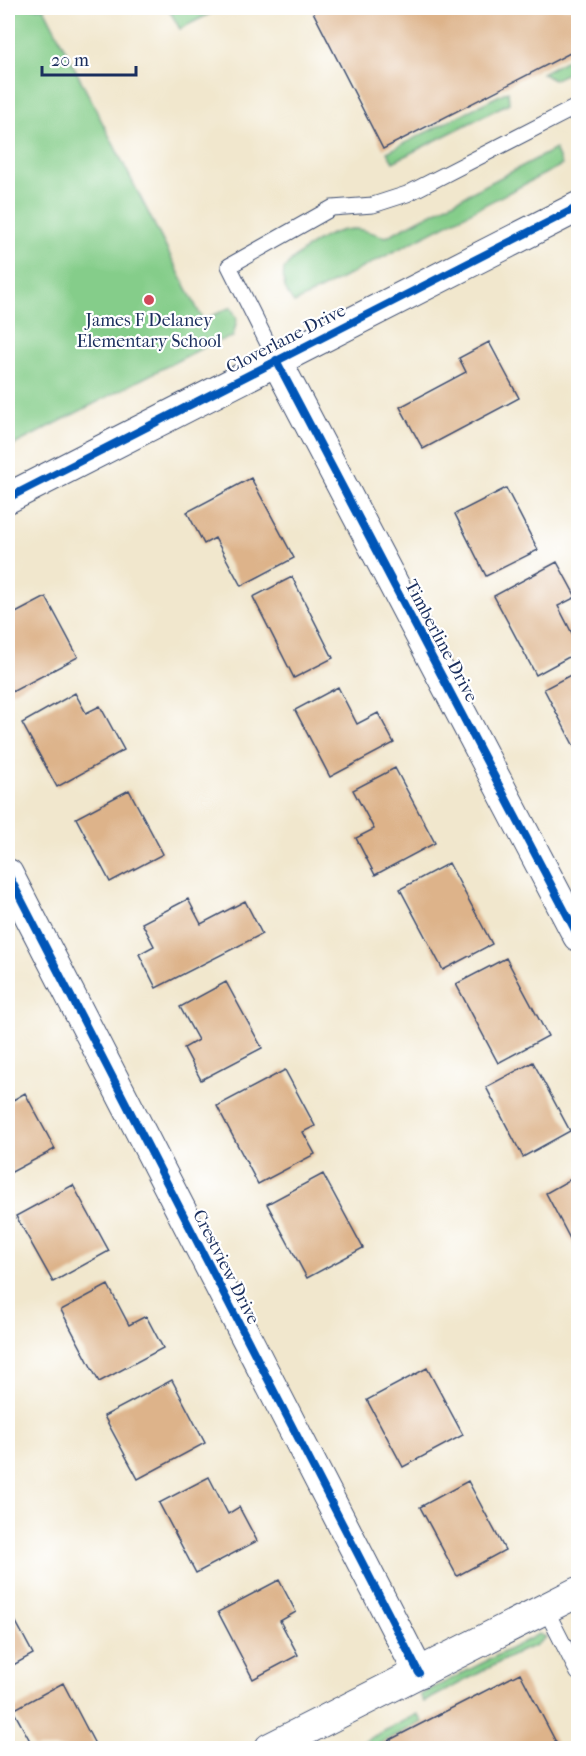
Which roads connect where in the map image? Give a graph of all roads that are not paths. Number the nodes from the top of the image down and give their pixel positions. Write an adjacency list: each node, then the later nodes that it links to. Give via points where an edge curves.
1 (579, 106): 3 (lane, via 407,194 373,206 332,208 229,266)
2 (579, 207): 3 (street, Cloverlane Drive)
3 (276, 360): 4 (street, Cloverlane Drive); 6 (street, Timberline Drive)
4 (8, 498)
5 (8, 874): 9 (street, Crestview Drive)
6 (579, 936)
7 (579, 1592): 8 (street)
8 (545, 1608): 9 (street); 10 (lane)
9 (419, 1673): 11 (street)
10 (579, 1673)
11 (270, 1749)

